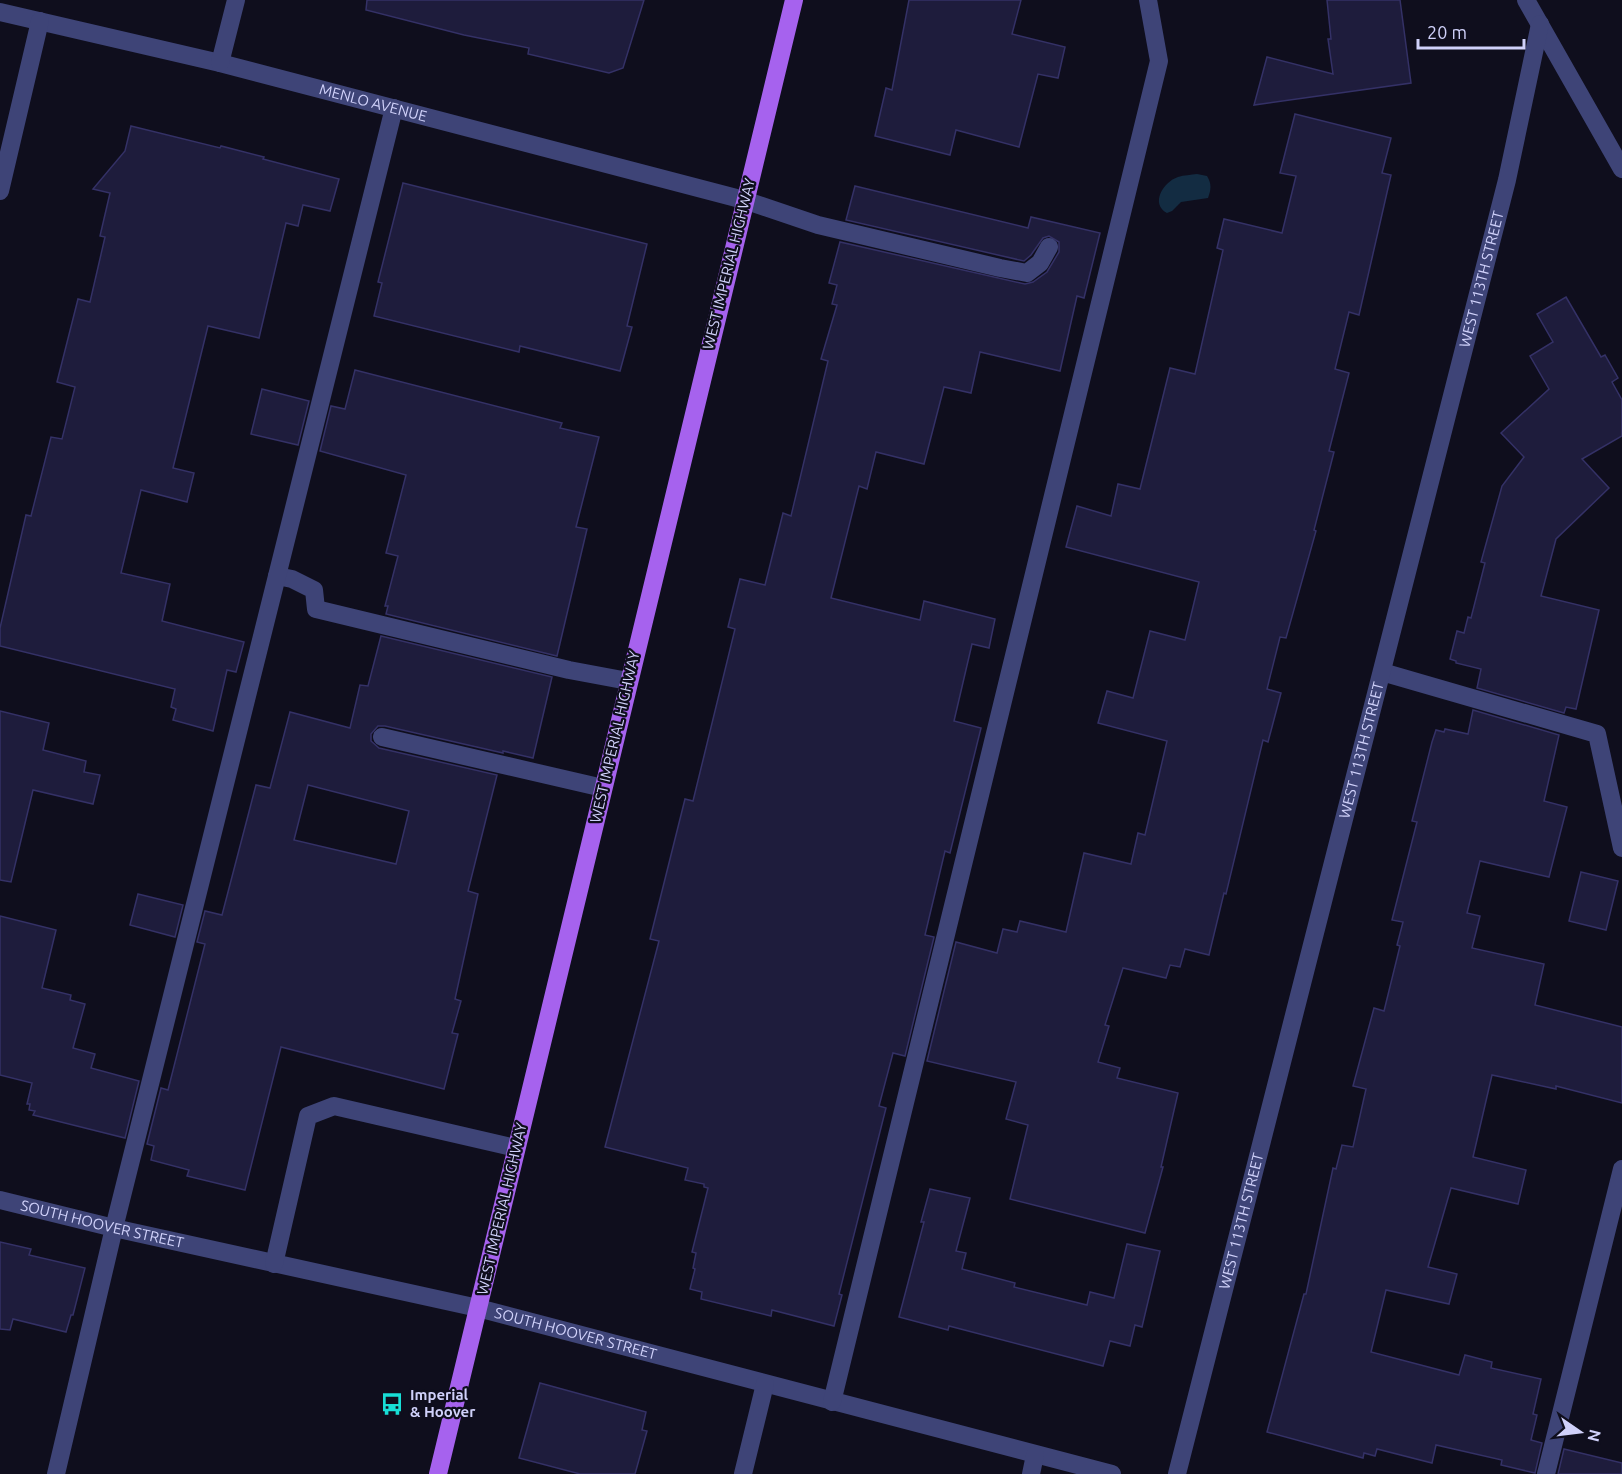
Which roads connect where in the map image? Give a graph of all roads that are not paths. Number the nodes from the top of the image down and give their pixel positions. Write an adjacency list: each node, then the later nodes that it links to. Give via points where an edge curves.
1 (236, 0): 8 (street)
2 (794, 0): 12 (main road, WEST IMPERIAL HIGHWAY)
3 (1148, 0): 27 (street, via 1159,61)
4 (1526, 0): 7 (street)
5 (0, 12): 6 (street, MENLO AVENUE)
6 (40, 21): 8 (street, MENLO AVENUE); 11 (street)
7 (1540, 24): 10 (street); 15 (street, WEST 113TH STREET, via 1507,180)
8 (220, 63): 9 (street, MENLO AVENUE)
9 (393, 108): 12 (street, MENLO AVENUE); 14 (street)
10 (1622, 169)
11 (0, 191)
12 (744, 200): 13 (street, MENLO AVENUE, via 818,225 1027,273 1040,263); 16 (main road, WEST IMPERIAL HIGHWAY)
13 (1049, 247)
14 (277, 576): 16 (street, via 314,590 316,609); 23 (street)
15 (1382, 672): 19 (street, via 1597,734); 34 (street, WEST 113TH STREET)
16 (628, 681): 18 (main road, WEST IMPERIAL HIGHWAY)
17 (382, 738): 18 (street)
18 (603, 788): 20 (main road, WEST IMPERIAL HIGHWAY)
19 (1622, 848)
20 (516, 1148): 24 (street, via 334,1106 308,1116); 25 (main road, WEST IMPERIAL HIGHWAY)
21 (1622, 1169): 35 (street)
22 (0, 1200): 23 (street, SOUTH HOOVER STREET)
23 (114, 1228): 24 (street, SOUTH HOOVER STREET); 29 (street)
24 (274, 1264): 25 (street, SOUTH HOOVER STREET)
25 (478, 1308): 26 (street, SOUTH HOOVER STREET); 30 (main road, WEST IMPERIAL HIGHWAY)
26 (765, 1384): 27 (street, SOUTH HOOVER STREET); 31 (street)
27 (832, 1402): 28 (street, SOUTH HOOVER STREET)
28 (1035, 1455): 32 (street); 33 (street, SOUTH HOOVER STREET)
29 (56, 1474)
30 (438, 1474)
31 (743, 1474)
32 (1030, 1474)
33 (1112, 1474)
34 (1178, 1474)
35 (1546, 1474)

